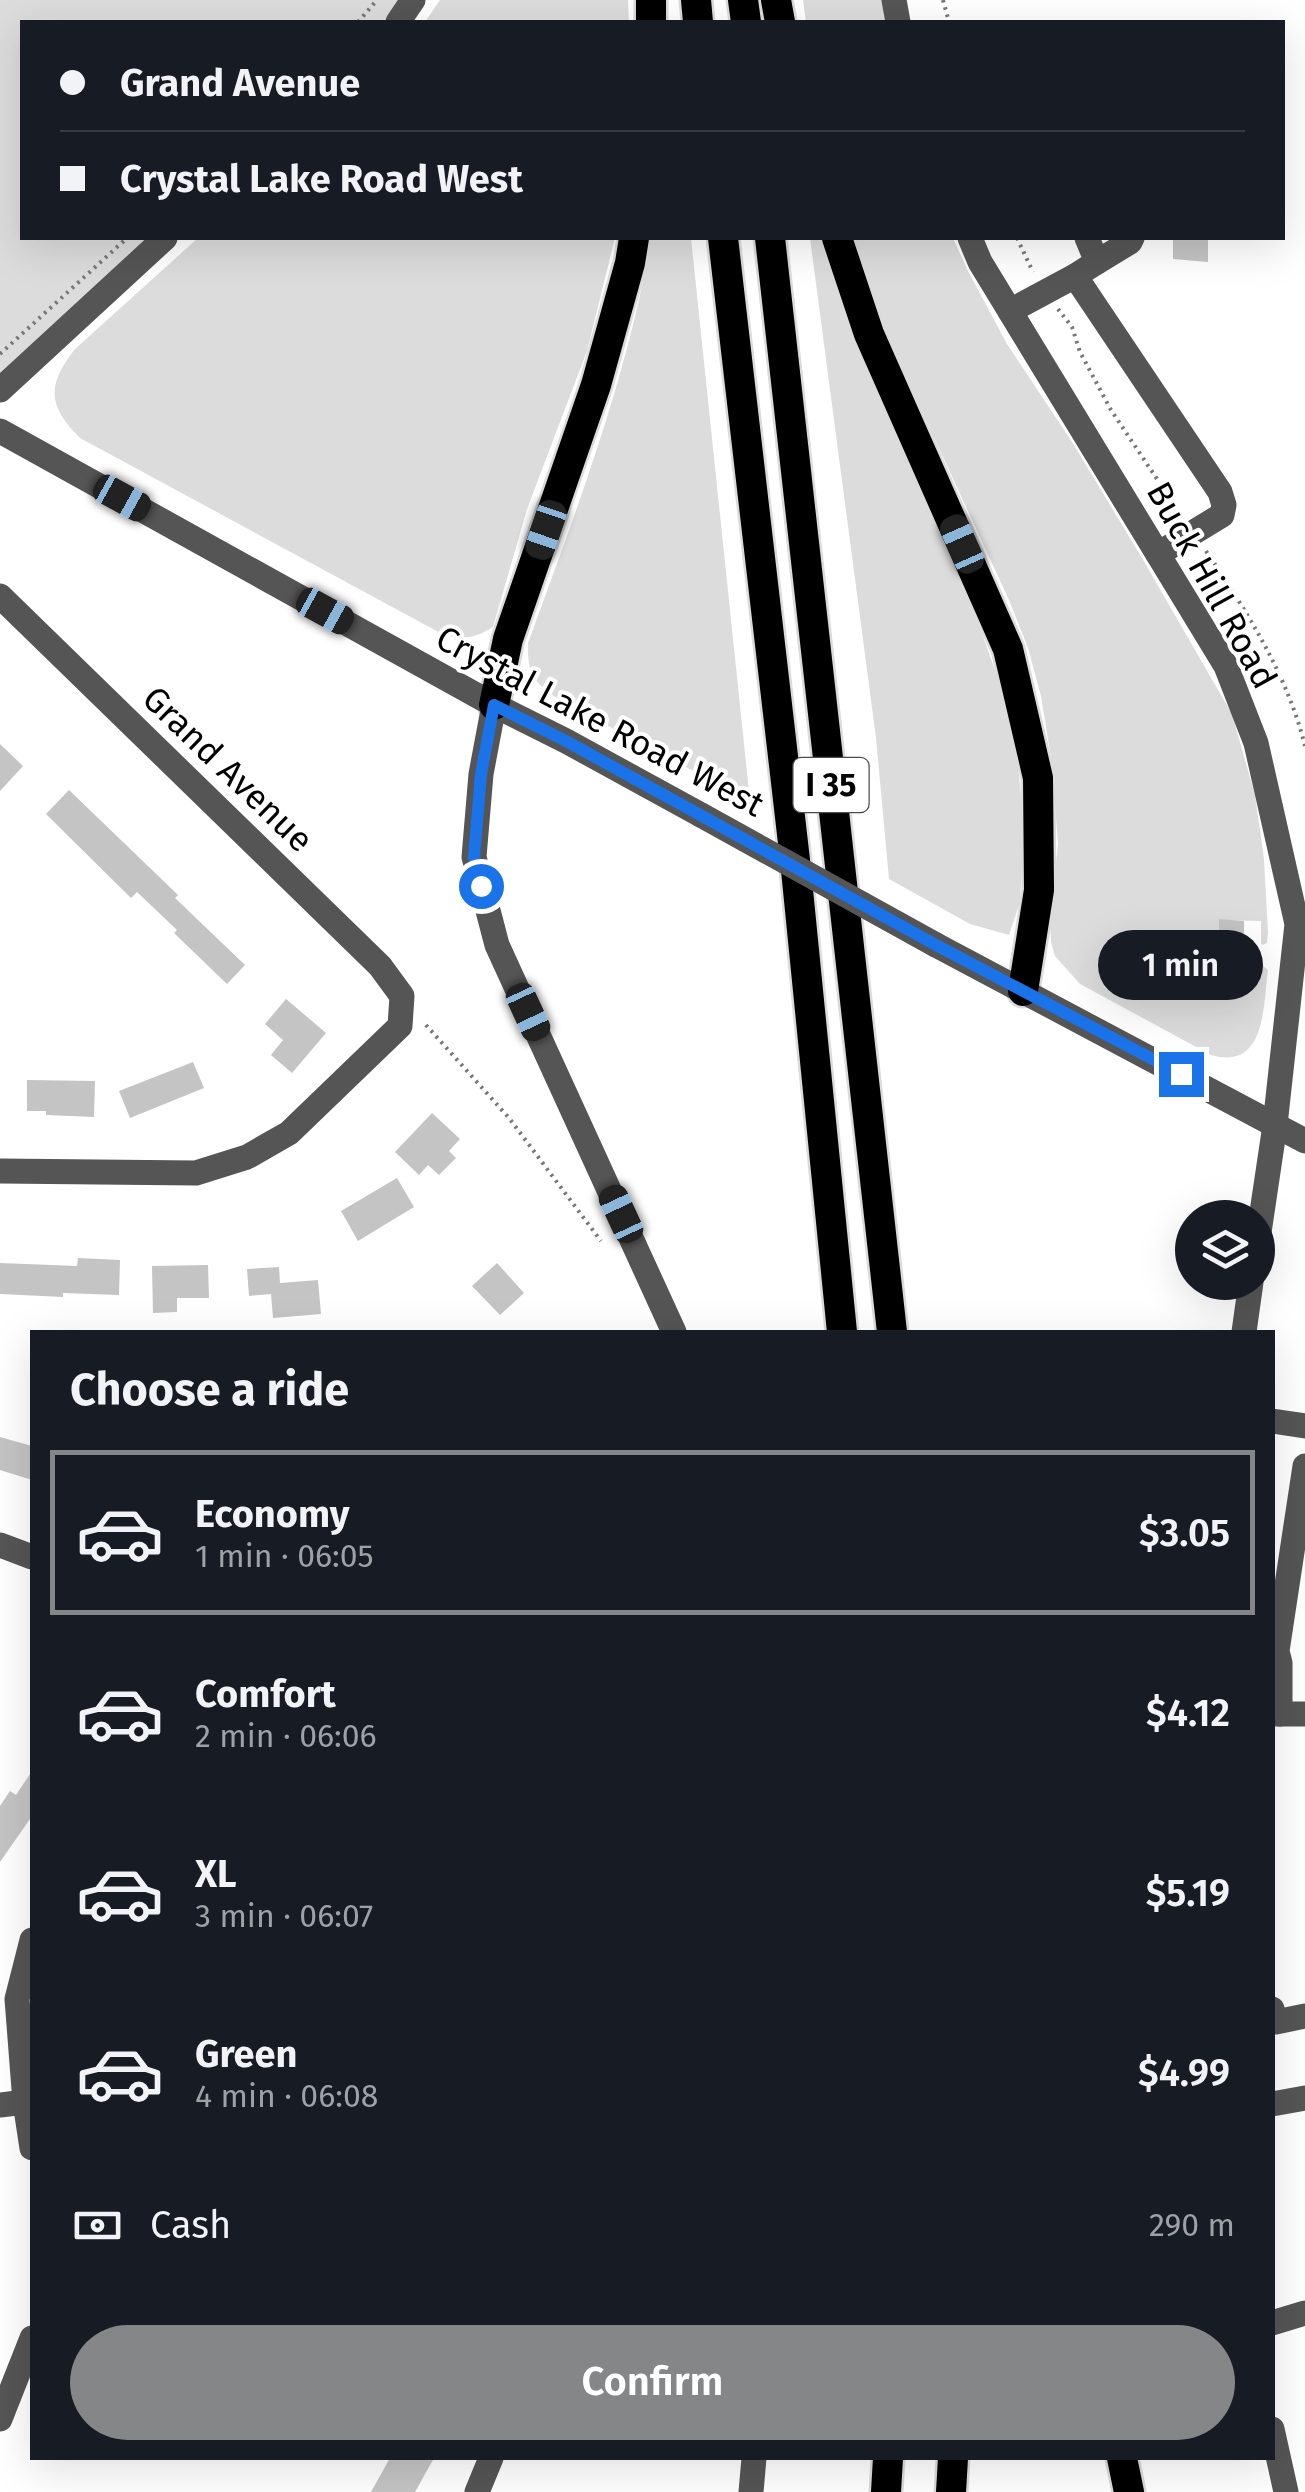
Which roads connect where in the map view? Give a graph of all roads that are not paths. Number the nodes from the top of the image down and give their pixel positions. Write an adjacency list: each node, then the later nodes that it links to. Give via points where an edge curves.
1 (163, 240): 11 (street)
2 (634, 240): 15 (highway, via 596,385 508,639)
3 (723, 240): 24 (highway, I 35)
4 (770, 240): 25 (highway, I 35)
5 (838, 240): 17 (highway, via 869,334 1008,648 1038,778 1039,890)
6 (971, 240): 10 (street, Buck Hill Road)
7 (1087, 240): 9 (street)
8 (1131, 240): 9 (street)
9 (1086, 269): 10 (street); 13 (street, via 1224,504 1222,514)
10 (1010, 311): 13 (street, Buck Hill Road)
11 (0, 390)
12 (0, 430): 15 (street, Crystal Lake Road West)
13 (1158, 554): 16 (street, Buck Hill Road, via 1226,666 1256,744 1297,924)
14 (0, 596): 20 (street, Grand Avenue, via 380,966 402,1003 400,1026 289,1133 246,1157 196,1174)
15 (494, 705): 17 (street, Crystal Lake Road West, bridge); 23 (street, via 474,857 497,945)
16 (1298, 984): 18 (street, Buck Hill Road)
17 (1023, 991): 18 (street, Crystal Lake Road West)
18 (1275, 1125): 19 (street, Crystal Lake Road West); 21 (street, Buck Hill Road)
19 (1305, 1141)
20 (0, 1172)
21 (1264, 1200)
22 (1248, 1300): 26 (street)
23 (673, 1330)
24 (842, 1330)
25 (892, 1330)
26 (1244, 1330)
27 (1275, 1421): 28 (street)
28 (1305, 1426)
29 (1305, 1466): 32 (street, via 1277,1651)
30 (0, 1544): 31 (street)
31 (30, 1555)
32 (1286, 1714)
33 (30, 1947): 37 (street, via 16,1998)
34 (1305, 2016): 35 (street)
35 (1275, 2019)
36 (1305, 2098): 38 (street)
37 (12, 2103): 39 (street)
38 (1275, 2103)
39 (30, 2144)
40 (1305, 2313): 41 (street)
41 (1275, 2321)
42 (30, 2343): 43 (street)
43 (0, 2419)
44 (1275, 2442): 55 (street)
45 (490, 2460): 50 (street)
46 (754, 2460): 51 (street)
47 (888, 2460): 52 (highway)
48 (953, 2460): 53 (highway)
49 (1122, 2460): 54 (highway)
50 (478, 2492)
51 (751, 2492)
52 (886, 2492)
53 (952, 2492)
54 (1129, 2492)
55 (1286, 2492)

